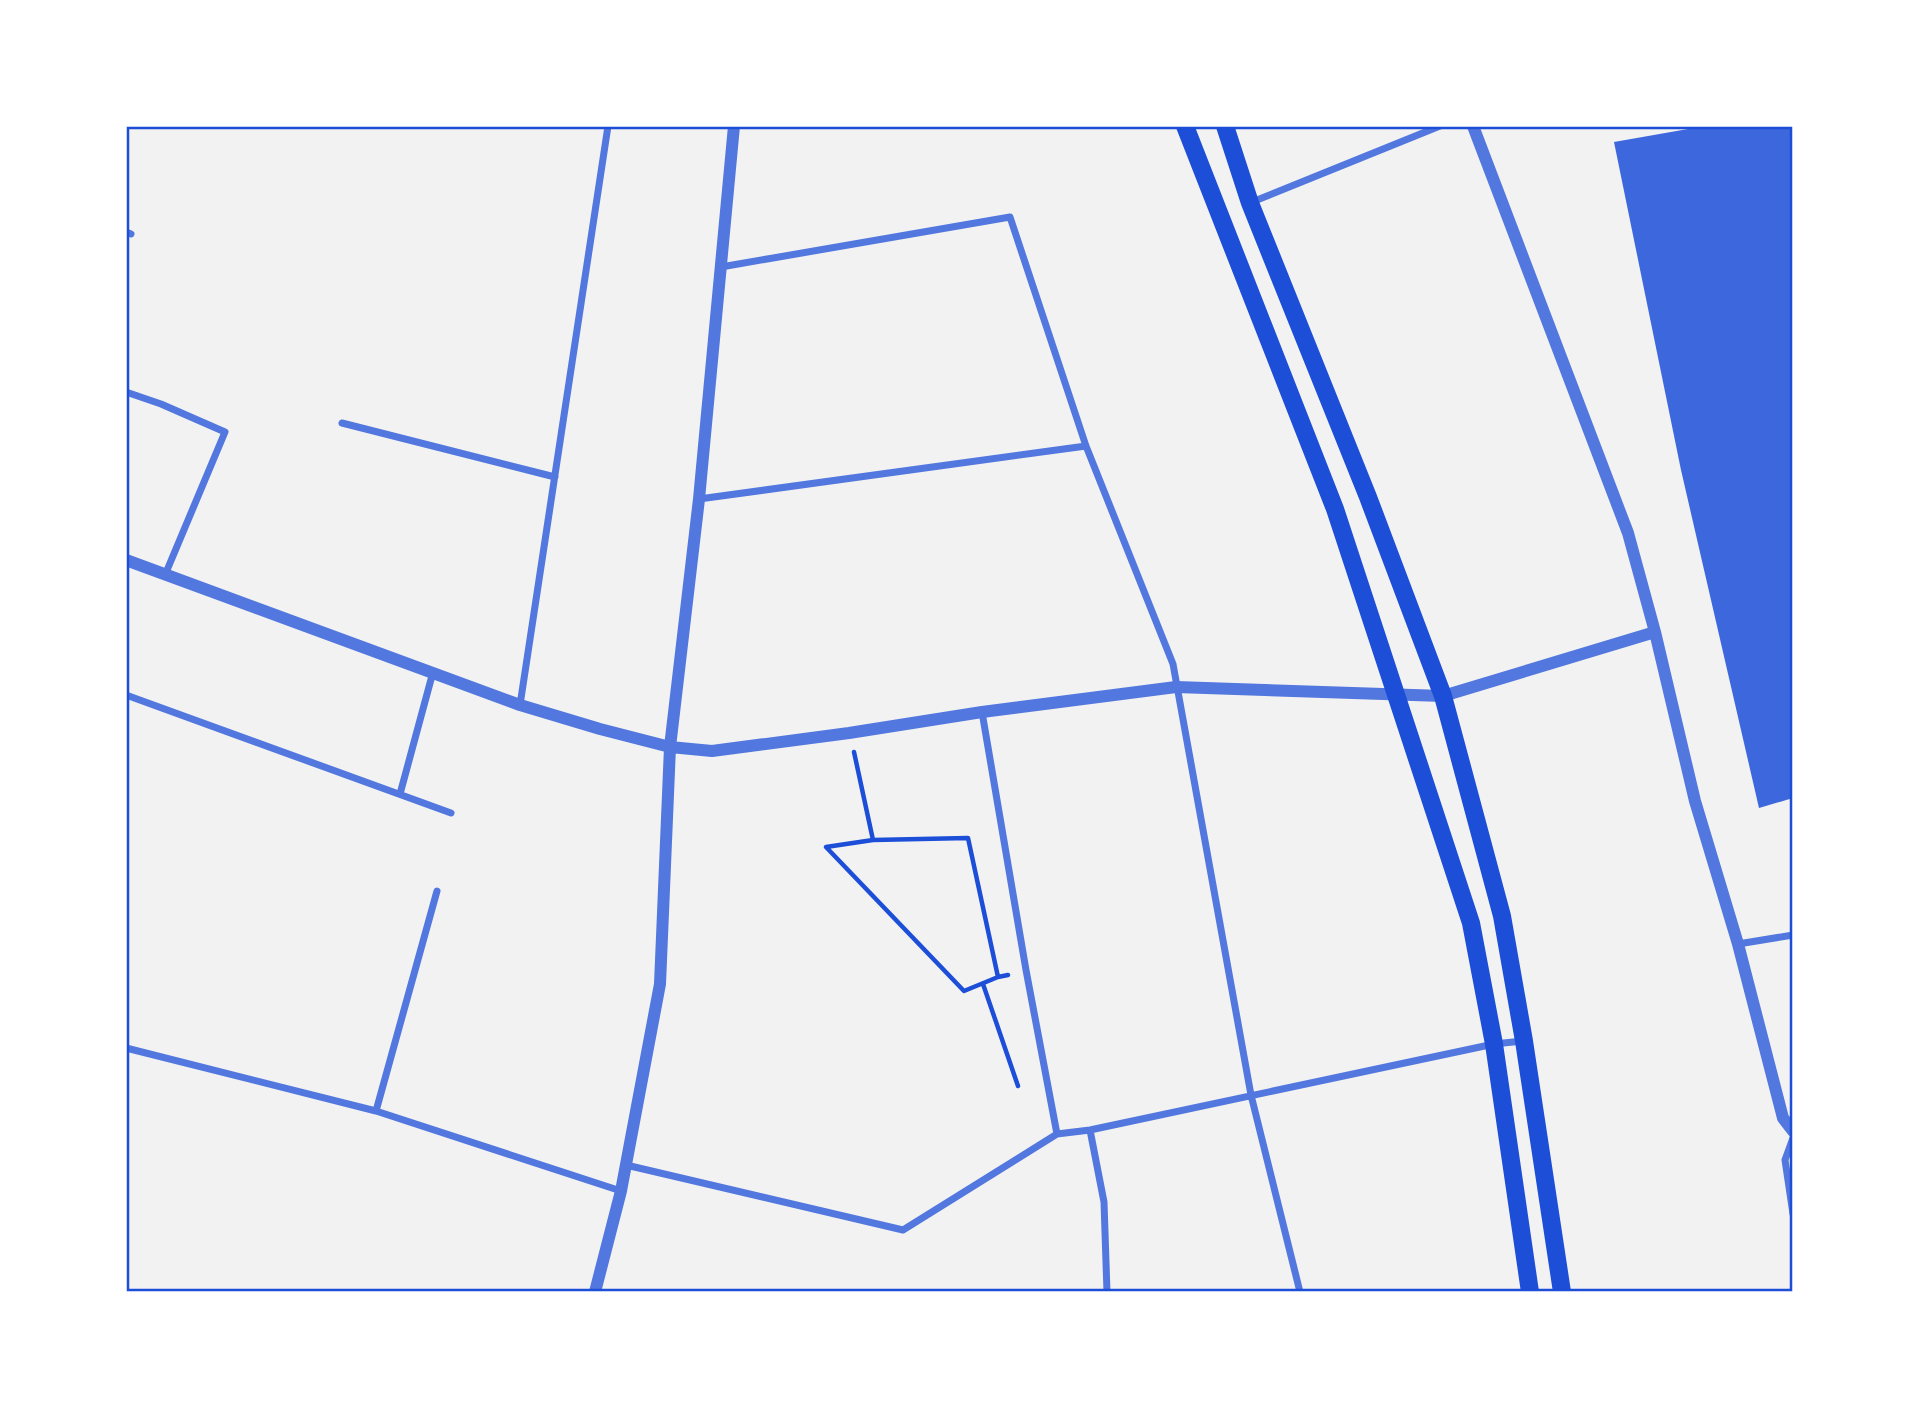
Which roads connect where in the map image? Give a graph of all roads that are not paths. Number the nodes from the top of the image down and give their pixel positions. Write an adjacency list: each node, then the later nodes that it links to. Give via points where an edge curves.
1 (608, 126): 12 (street)
2 (734, 126): 8 (street)
3 (1185, 126): 20 (main road, via 1335,509)
4 (1225, 126): 7 (main road)
5 (1440, 126): 7 (street)
6 (1473, 126): 16 (street, via 1628,533)
7 (1250, 203): 21 (main road)
8 (721, 267): 11 (street, via 1010,217); 13 (street)
9 (126, 392): 15 (street, via 225,432)
10 (342, 423): 12 (street)
11 (1086, 446): 13 (street); 18 (street, via 1173,664)
12 (555, 477): 22 (street)
13 (699, 499): 24 (street)
14 (126, 560): 15 (street)
15 (165, 575): 17 (street)
16 (1655, 632): 21 (street); 29 (street, via 1695,801)
17 (433, 672): 22 (street); 25 (street)
18 (1176, 687): 20 (street); 23 (street); 33 (street)
19 (126, 695): 25 (street)
20 (1396, 695): 21 (street); 31 (main road, via 1471,923)
21 (1443, 696): 30 (main road, via 1502,916)
22 (520, 705): 24 (street)
23 (982, 712): 24 (street, via 712,751); 37 (street)
24 (670, 747): 39 (street, via 660,984)
25 (400, 794): 26 (street)
26 (451, 813)
27 (437, 891): 34 (street)
28 (1793, 934): 29 (street)
29 (1738, 944): 36 (street, via 1783,1118)
30 (1524, 1041): 31 (street); 46 (main road)
31 (1494, 1044): 33 (street); 45 (main road)
32 (126, 1048): 34 (street)
33 (1251, 1095): 35 (street); 44 (street)
34 (376, 1111): 40 (street)
35 (1090, 1130): 37 (street); 43 (street, via 1104,1202)
36 (1793, 1131)
37 (1057, 1134): 39 (street, via 902,1230)
38 (1793, 1138): 41 (street, via 1785,1160)
39 (626, 1165): 40 (street)
40 (621, 1191): 42 (street)
41 (1793, 1214)
42 (596, 1292)
43 (1107, 1292)
44 (1300, 1292)
45 (1530, 1292)
46 (1562, 1292)

